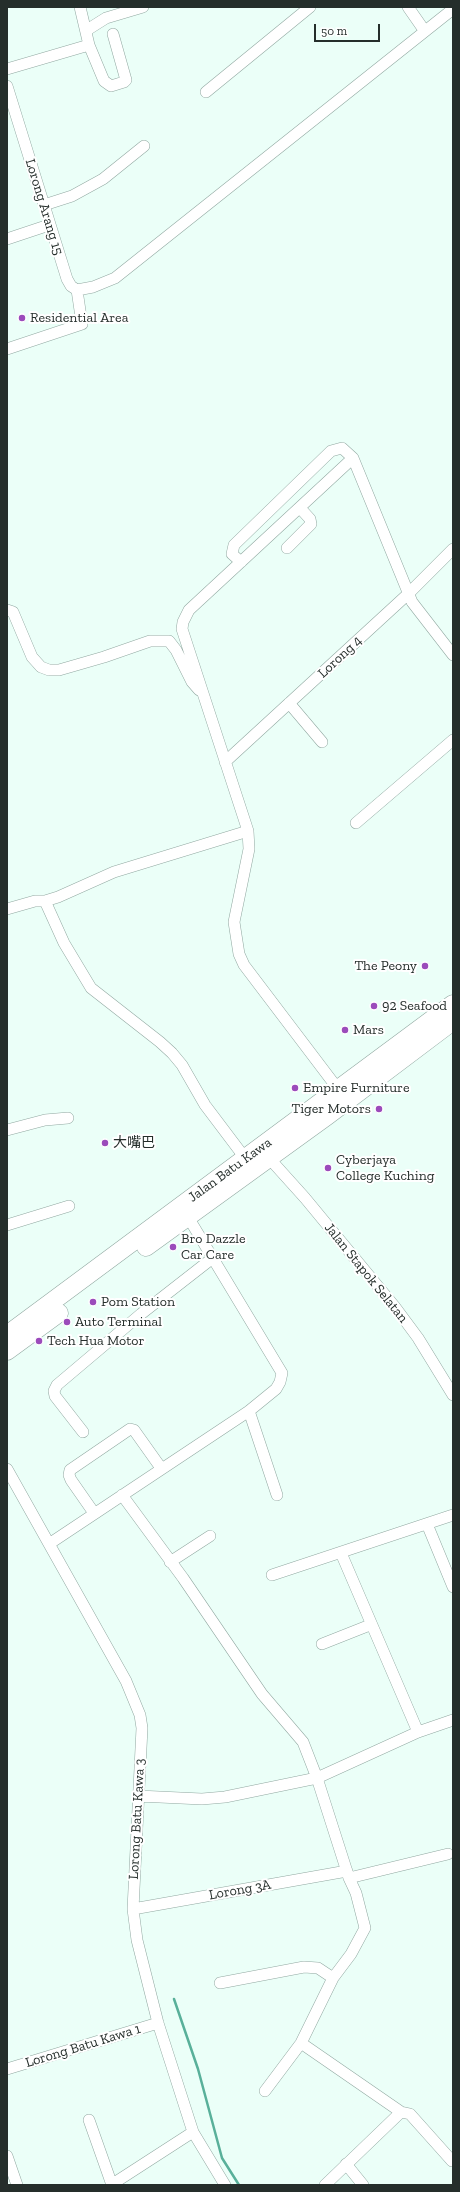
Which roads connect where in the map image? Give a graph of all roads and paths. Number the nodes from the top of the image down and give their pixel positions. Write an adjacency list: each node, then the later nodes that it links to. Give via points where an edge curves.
1 (80, 7): 8 (street)
2 (103, 7): 7 (street)
3 (143, 7): 7 (street)
4 (310, 7): 14 (street)
5 (408, 7): 9 (street)
6 (453, 10): 9 (street)
7 (106, 18): 8 (street)
8 (87, 30): 11 (street)
9 (424, 30): 20 (street, via 120,274 93,287)
10 (113, 34): 11 (street, via 126,76 124,82 107,85)
11 (90, 45): 12 (street)
12 (7, 69)
13 (7, 86): 15 (street, Lorong Arang 15)
14 (206, 92)
15 (11, 115): 17 (street, Lorong Arang 15)
16 (144, 146): 17 (street, via 102,179 72,196)
17 (44, 204): 18 (street, Lorong Arang 15)
18 (49, 225): 19 (street); 20 (street, Lorong Arang 15, via 67,279)
19 (7, 239)
20 (77, 290): 21 (street, Lorong Arang 15, via 82,324)
21 (7, 349)
22 (353, 458): 23 (street); 26 (street, via 342,448 330,451 234,545 232,554); 27 (street)
23 (300, 508): 24 (street, via 310,519 311,524); 26 (street)
24 (287, 548)
25 (453, 549): 27 (street, Lorong 4)
26 (241, 562): 30 (street, via 189,610 183,622 182,629)
27 (408, 594): 29 (street); 31 (street, Lorong 4)
28 (7, 610): 30 (street, via 12,612 32,657 49,670 59,670 97,660 150,641 169,641 195,687)
29 (453, 655)
30 (202, 692): 34 (street)
31 (289, 703): 33 (street); 34 (street, Lorong 4)
32 (453, 740): 35 (street)
33 (322, 742)
34 (225, 762): 36 (street)
35 (356, 823)
36 (248, 831): 37 (street, via 114,872); 41 (street, via 249,849 234,922 239,954 244,965)
37 (45, 901): 38 (street, via 34,901); 44 (street, via 64,943 91,988 172,1053)
38 (7, 909)
39 (453, 1004): 41 (highway, Jalan Batu Kawa)
40 (453, 1020): 45 (highway, Jalan Batu Kawa)
41 (338, 1089): 44 (highway, Jalan Batu Kawa)
42 (68, 1118): 43 (street, via 45,1120)
43 (7, 1130)
44 (244, 1158): 50 (highway, Jalan Batu Kawa)
45 (269, 1158): 47 (highway, Jalan Batu Kawa); 52 (street, Jalan Stapok Selatan, via 395,1307 418,1338)
46 (69, 1206): 48 (street)
47 (188, 1217): 49 (street); 51 (highway, Jalan Batu Kawa)
48 (7, 1225)
49 (214, 1257): 53 (street, via 282,1373 276,1389); 54 (street, via 57,1385 55,1396)
50 (7, 1335)
51 (7, 1351)
52 (453, 1395)
53 (249, 1411): 55 (street); 58 (street)
54 (83, 1432)
55 (161, 1468): 57 (street); 59 (street, via 134,1430 130,1429 70,1470 71,1480)
56 (7, 1469): 63 (street, Lorong Batu Kawa 3)
57 (122, 1495): 59 (street); 65 (street)
58 (277, 1495)
59 (94, 1513): 63 (street)
60 (453, 1515): 61 (street)
61 (427, 1524): 64 (street); 67 (street)
62 (210, 1536): 65 (street)
63 (49, 1544): 73 (street, Lorong Batu Kawa 3, via 126,1681 140,1715 142,1728)
64 (341, 1553): 66 (street); 68 (street)
65 (170, 1562): 72 (street, via 262,1694 303,1742)
66 (272, 1575)
67 (453, 1587)
68 (370, 1625): 69 (street); 71 (street)
69 (322, 1644)
70 (453, 1720): 71 (street)
71 (418, 1732): 72 (street)
72 (317, 1778): 73 (street, via 225,1797 202,1799); 75 (street)
73 (138, 1796): 76 (street, Lorong Batu Kawa 3)
74 (448, 1854): 75 (street, Lorong 3A)
75 (348, 1874): 76 (street, Lorong 3A); 77 (street, via 365,1928 352,1954)
76 (133, 1909): 79 (street, Lorong Batu Kawa 3, via 137,1940)
77 (333, 1978): 78 (street, via 318,1968 304,1967); 80 (street)
78 (220, 1983)
79 (158, 2023): 81 (street, Lorong Batu Kawa 1); 85 (street, Lorong Batu Kawa 3)
80 (301, 2043): 82 (street); 83 (street)
81 (7, 2069)
82 (265, 2091)
83 (400, 2112): 87 (street, via 410,2114); 88 (street)
84 (88, 2120): 90 (street)
85 (193, 2132): 90 (street); 91 (street, Lorong Batu Kawa 3)
86 (7, 2156): 89 (street)
87 (452, 2161)
88 (346, 2164): 92 (street); 93 (street)
89 (17, 2185)
90 (112, 2185)
91 (225, 2185)
92 (325, 2185)
93 (363, 2185)

